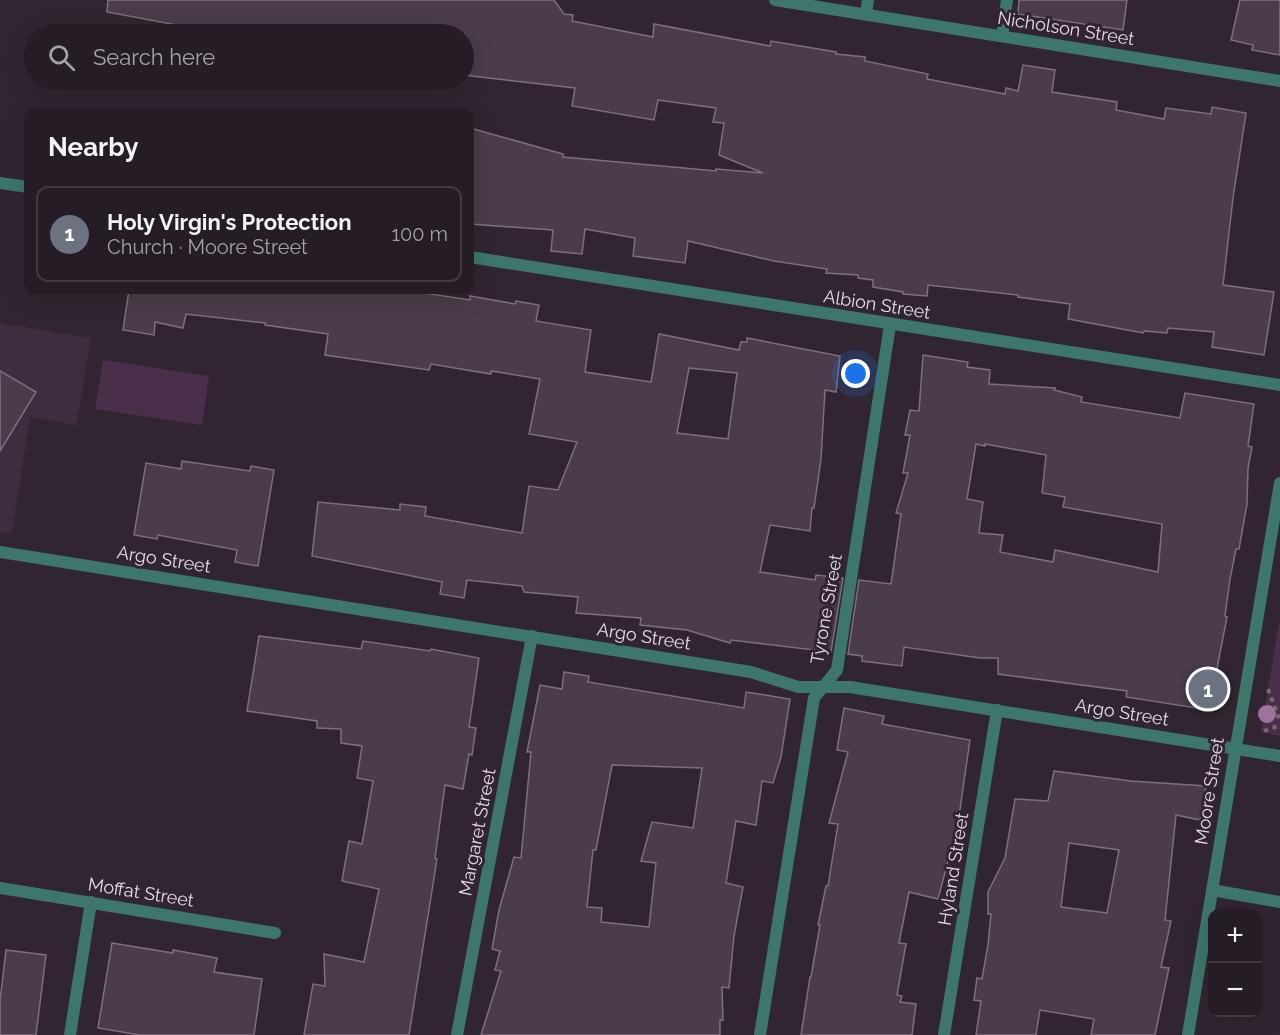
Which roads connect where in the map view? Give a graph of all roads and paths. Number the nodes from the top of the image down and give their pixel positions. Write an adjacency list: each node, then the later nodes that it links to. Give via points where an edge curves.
1 (775, 0): 4 (street, Nicholson Street)
2 (868, 0): 4 (street)
3 (1007, 0): 5 (street)
4 (866, 14): 5 (street, Nicholson Street)
5 (1002, 36): 6 (street, Nicholson Street)
6 (1280, 81)
7 (0, 183): 8 (street)
8 (24, 186)
9 (474, 258): 10 (street, Albion Street)
10 (890, 324): 11 (street, Albion Street); 15 (street, Tyrone Street, via 837,668)
11 (1280, 385)
12 (1280, 483): 20 (street, Moore Street)
13 (0, 552): 14 (street, Argo Street)
14 (532, 636): 15 (street, Argo Street, via 751,672 798,687); 28 (street, Margaret Street)
15 (822, 687): 17 (street, Argo Street, via 850,687); 29 (street, Tyrone Street, via 814,698)
16 (1268, 689): 18 (path)
17 (997, 710): 20 (street, Argo Street); 30 (street, Hyland Street)
18 (1280, 723): 19 (path)
19 (1261, 732)
20 (1234, 748): 21 (street, Argo Street); 23 (street, Moore Street)
21 (1280, 756)
22 (0, 888): 24 (street, Moffat Street)
23 (1212, 890): 25 (street); 31 (street, Moore Street)
24 (91, 902): 26 (street, Moffat Street); 27 (street)
25 (1280, 902)
26 (275, 933)
27 (70, 1035)
28 (457, 1035)
29 (760, 1035)
30 (944, 1035)
31 (1188, 1035)

